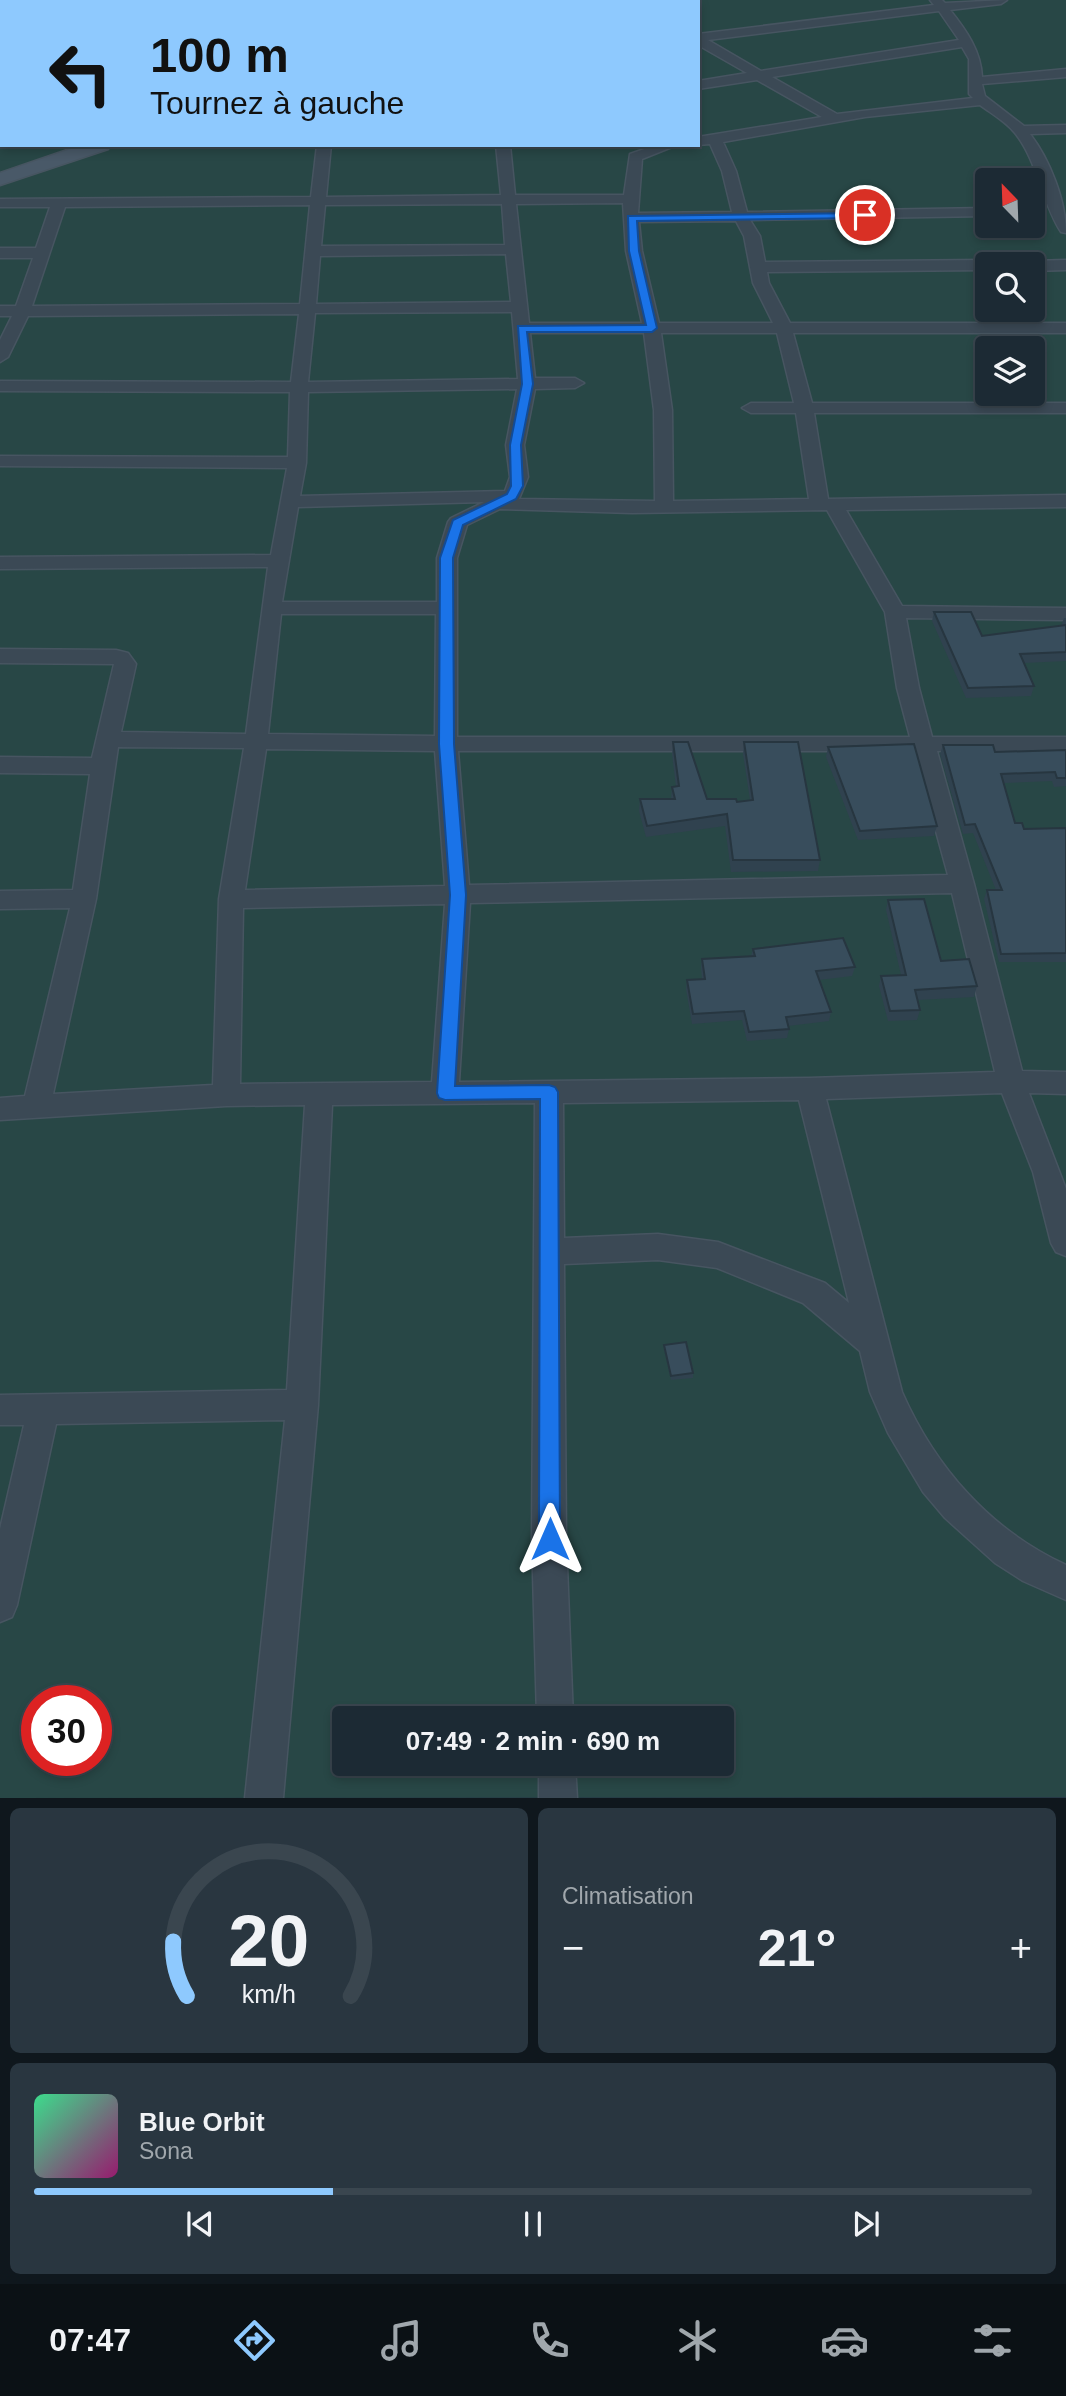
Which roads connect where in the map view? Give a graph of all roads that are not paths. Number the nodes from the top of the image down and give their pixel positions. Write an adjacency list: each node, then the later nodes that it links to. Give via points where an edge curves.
1 (1000, 0): 2 (street)
2 (938, 4): 3 (street); 5 (street)
3 (700, 39)
4 (700, 40): 7 (street)
5 (965, 43): 7 (street); 8 (street, via 975,59)
6 (1066, 73): 8 (street)
7 (762, 77): 9 (street); 11 (street)
8 (975, 81): 10 (street, via 976,94)
9 (700, 85)
10 (983, 101): 11 (street); 13 (street)
11 (835, 119): 14 (street)
12 (1066, 129): 13 (street)
13 (1021, 130): 26 (street)
14 (715, 139): 15 (street); 28 (street)
15 (700, 141)
16 (95, 147): 20 (street)
17 (324, 147): 23 (street)
18 (503, 147): 21 (street)
19 (664, 147): 22 (street, via 635,157)
20 (0, 179)
21 (508, 199): 22 (street); 23 (street); 31 (street)
22 (629, 199): 29 (street)
23 (320, 201): 25 (street); 32 (street)
24 (0, 203): 25 (street)
25 (59, 203): 34 (street)
26 (1055, 208): 30 (street)
27 (975, 212): 28 (street)
28 (741, 217): 29 (street); 38 (street, via 752,236)
29 (632, 218): 43 (street, via 634,251)
30 (1066, 229)
31 (513, 249): 32 (street); 42 (street)
32 (314, 251): 39 (street)
33 (0, 253): 34 (street)
34 (41, 253): 40 (street)
35 (975, 265): 38 (street)
36 (1066, 265): 37 (street)
37 (1045, 266)
38 (757, 267): 44 (street)
39 (307, 308): 40 (street); 42 (street); 50 (street)
40 (22, 311): 41 (street); 46 (street)
41 (0, 312)
42 (520, 318): 43 (street); 48 (street)
43 (652, 328): 44 (street); 60 (street, via 663,410)
44 (784, 328): 45 (street); 52 (street)
45 (1066, 328)
46 (0, 357)
47 (575, 383): 48 (street)
48 (527, 384): 50 (street); 56 (street, via 515,445 519,477)
49 (0, 386): 50 (street)
50 (299, 387): 55 (street)
51 (751, 408): 52 (street)
52 (804, 408): 53 (street); 59 (street)
53 (1066, 408)
54 (0, 461): 55 (street)
55 (297, 463): 58 (street)
56 (504, 500): 58 (street); 60 (street, via 530,506); 64 (street, via 457,523 447,558)
57 (1066, 501): 59 (street)
58 (290, 502): 61 (street)
59 (827, 504): 60 (street); 65 (street)
60 (664, 506)
61 (279, 561): 62 (street); 63 (street)
62 (0, 563)
63 (271, 608): 64 (street); 69 (street)
64 (447, 608): 70 (street)
65 (895, 612): 66 (street); 72 (street)
66 (1066, 614)
67 (0, 656): 68 (street, via 121,658 125,668)
68 (108, 738): 69 (street); 74 (street)
69 (256, 743): 70 (street); 78 (street)
70 (446, 744): 72 (street); 76 (street)
71 (1066, 744): 72 (street)
72 (923, 745): 75 (street)
73 (0, 765): 74 (street)
74 (102, 766): 77 (street)
75 (962, 884): 76 (street); 80 (street)
76 (458, 895): 78 (street); 84 (street)
77 (84, 899): 79 (street); 87 (street)
78 (231, 899): 86 (street)
79 (0, 900)
80 (1011, 1082): 81 (street); 82 (street); 89 (street, via 1047,1172)
81 (1066, 1083)
82 (810, 1089): 83 (street); 91 (street)
83 (549, 1092): 84 (street); 90 (street)
84 (445, 1093): 85 (street)
85 (319, 1094): 86 (street); 92 (street)
86 (226, 1095): 87 (street)
87 (37, 1108): 88 (street)
88 (0, 1109)
89 (1066, 1243)
90 (549, 1252): 91 (street, via 658,1247 718,1255 814,1293); 97 (street)
91 (875, 1344): 95 (street, via 886,1392 918,1458 990,1539 1037,1572)
92 (302, 1405): 93 (street); 99 (street)
93 (43, 1409): 94 (street); 96 (street)
94 (0, 1410)
95 (1066, 1583)
96 (0, 1605)
97 (555, 1706)
98 (557, 1776): 100 (street)
99 (264, 1797)
100 (558, 1797)

